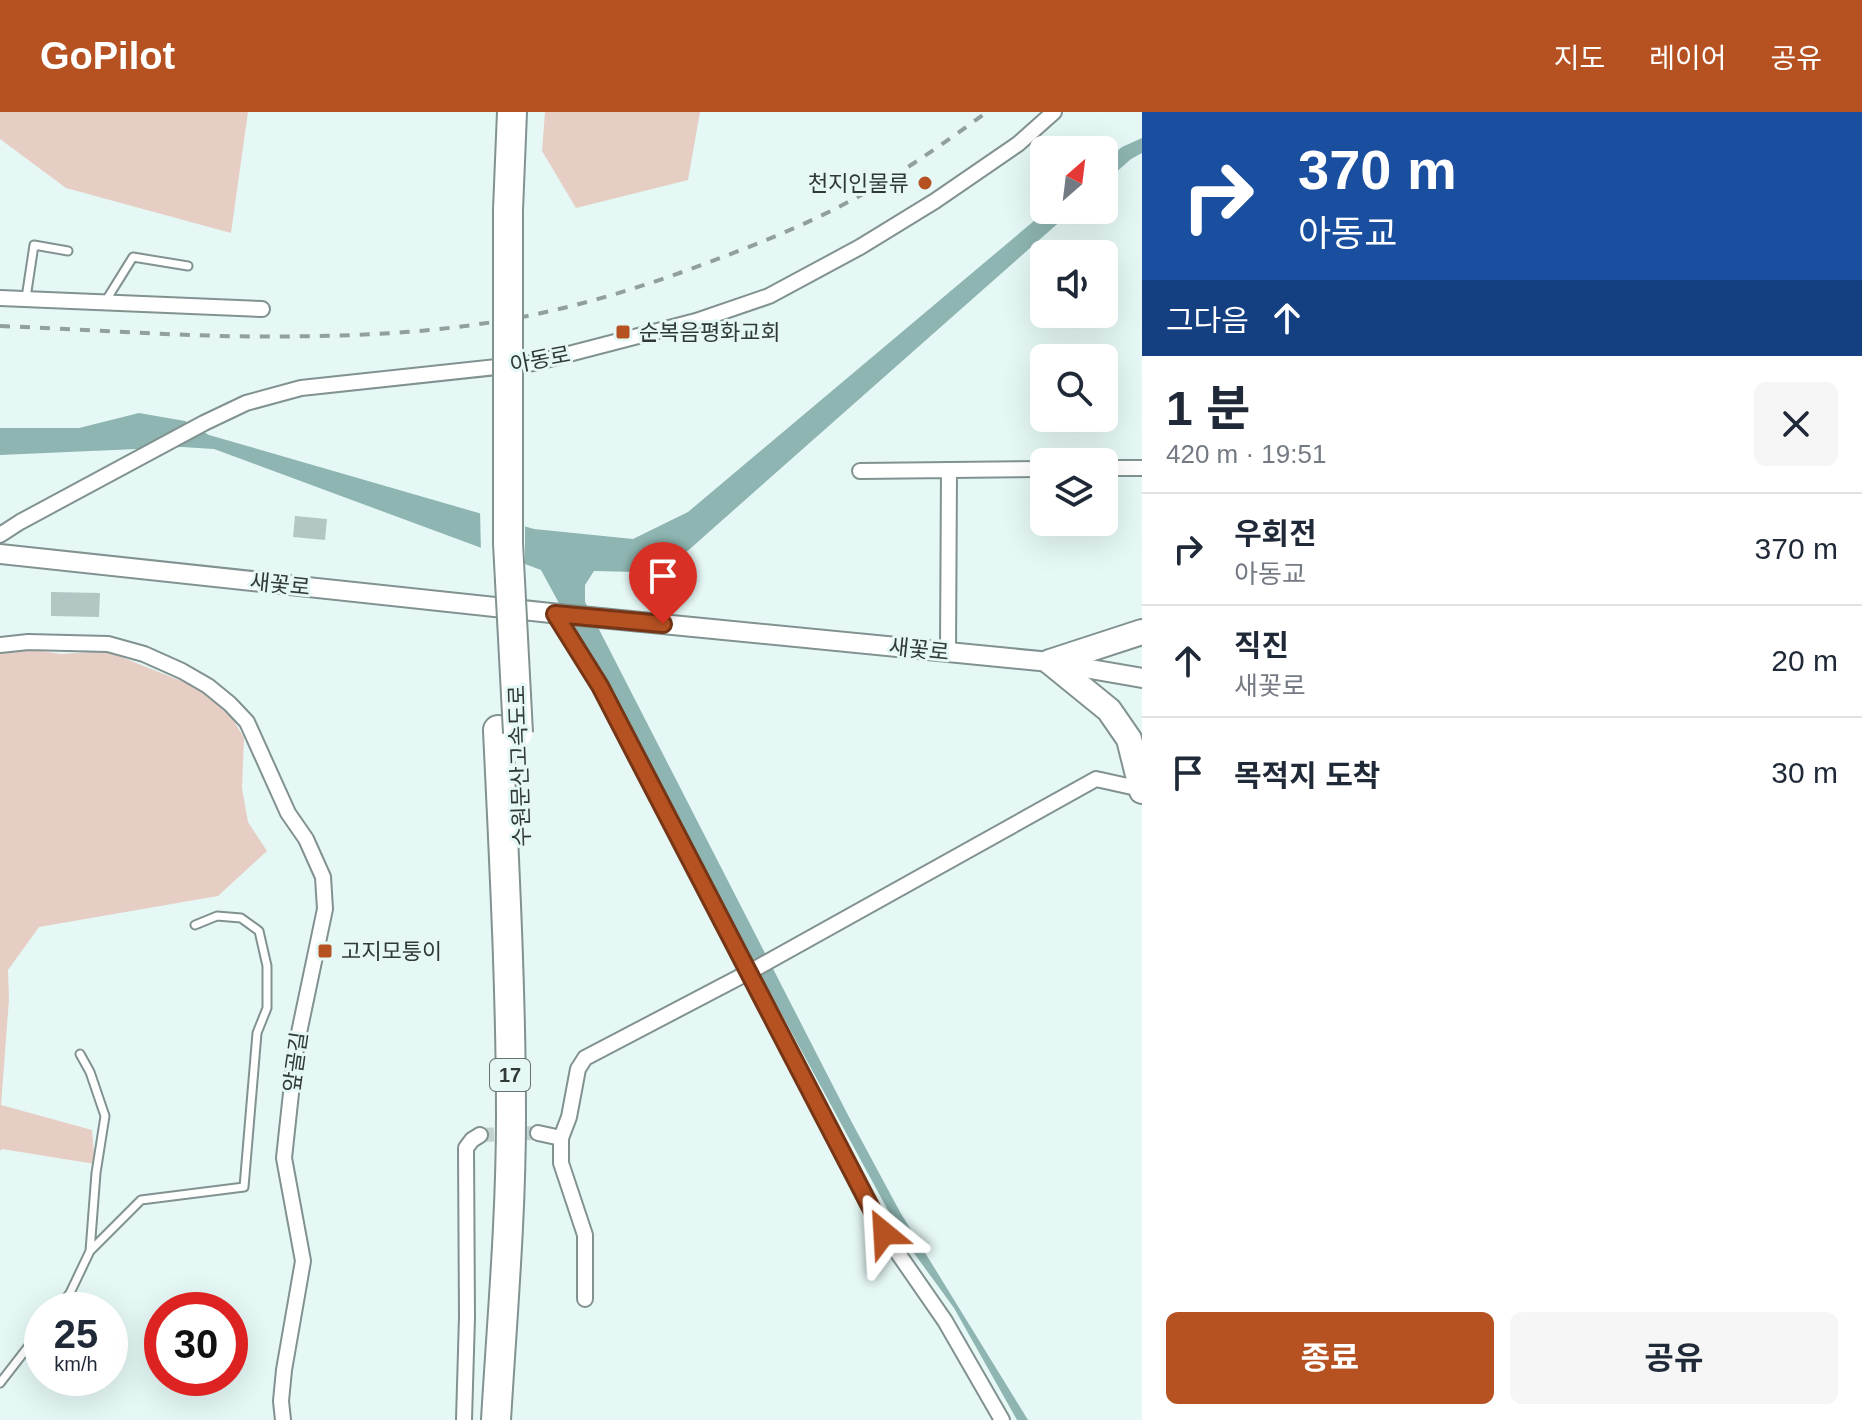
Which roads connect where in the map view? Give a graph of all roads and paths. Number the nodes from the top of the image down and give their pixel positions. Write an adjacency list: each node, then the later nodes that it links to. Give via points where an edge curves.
1 (495, 112): 4 (highway, 수원문산고속도로 / 17)
2 (512, 112): 4 (highway, 수원문산고속도로 / 17)
3 (1054, 112): 16 (street, 아동로, via 1018,144 935,201 769,296 696,321 534,363 301,388 246,403)
4 (499, 209): 24 (highway, 수원문산고속도로 / 17, bridge)
5 (68, 251): 8 (lane, via 34,245)
6 (188, 266): 9 (lane, via 133,257)
7 (0, 298): 8 (street)
8 (26, 298): 9 (street)
9 (105, 302): 10 (street)
10 (262, 309)
11 (1118, 468): 12 (street)
12 (1142, 468)
13 (1030, 469): 14 (street)
14 (949, 470): 15 (street); 21 (street)
15 (860, 471)
16 (0, 535)
17 (0, 554): 18 (street, 새꽃로)
18 (557, 614): 21 (street, 새꽃로); 27 (street)
19 (1142, 632): 22 (main road)
20 (0, 645): 37 (street, 앞골길, via 108,644 144,654 208,686 247,722 323,877 325,909 296,1047 284,1158 303,1261 284,1370)
21 (948, 652): 22 (street, 새꽃로)
22 (1050, 662): 23 (street, 새꽃로); 25 (main road, via 1109,710 1129,739)
23 (1142, 678)
24 (508, 732): 39 (highway, 수원문산고속도로 / 17, via 511,1120); 40 (highway, 수원문산고속도로 / 17, via 526,952 527,1109)
25 (1142, 790): 27 (street, via 1096,779)
26 (195, 925): 32 (lane, via 217,916 241,918 259,931 267,966 267,1008 257,1033 244,1187 141,1200)
27 (751, 971): 31 (street, via 585,1058); 41 (street, via 884,1233 945,1321)
28 (80, 1054): 32 (lane, via 105,1116)
29 (538, 1133): 31 (street)
30 (480, 1135): 38 (street, via 466,1148)
31 (561, 1138): 34 (street, via 561,1163 585,1235)
32 (90, 1251): 33 (lane)
33 (70, 1292)
34 (585, 1299)
35 (24, 1352): 36 (lane)
36 (0, 1383)
37 (283, 1420)
38 (464, 1420)
39 (496, 1420)
40 (512, 1420)
41 (1002, 1420)

